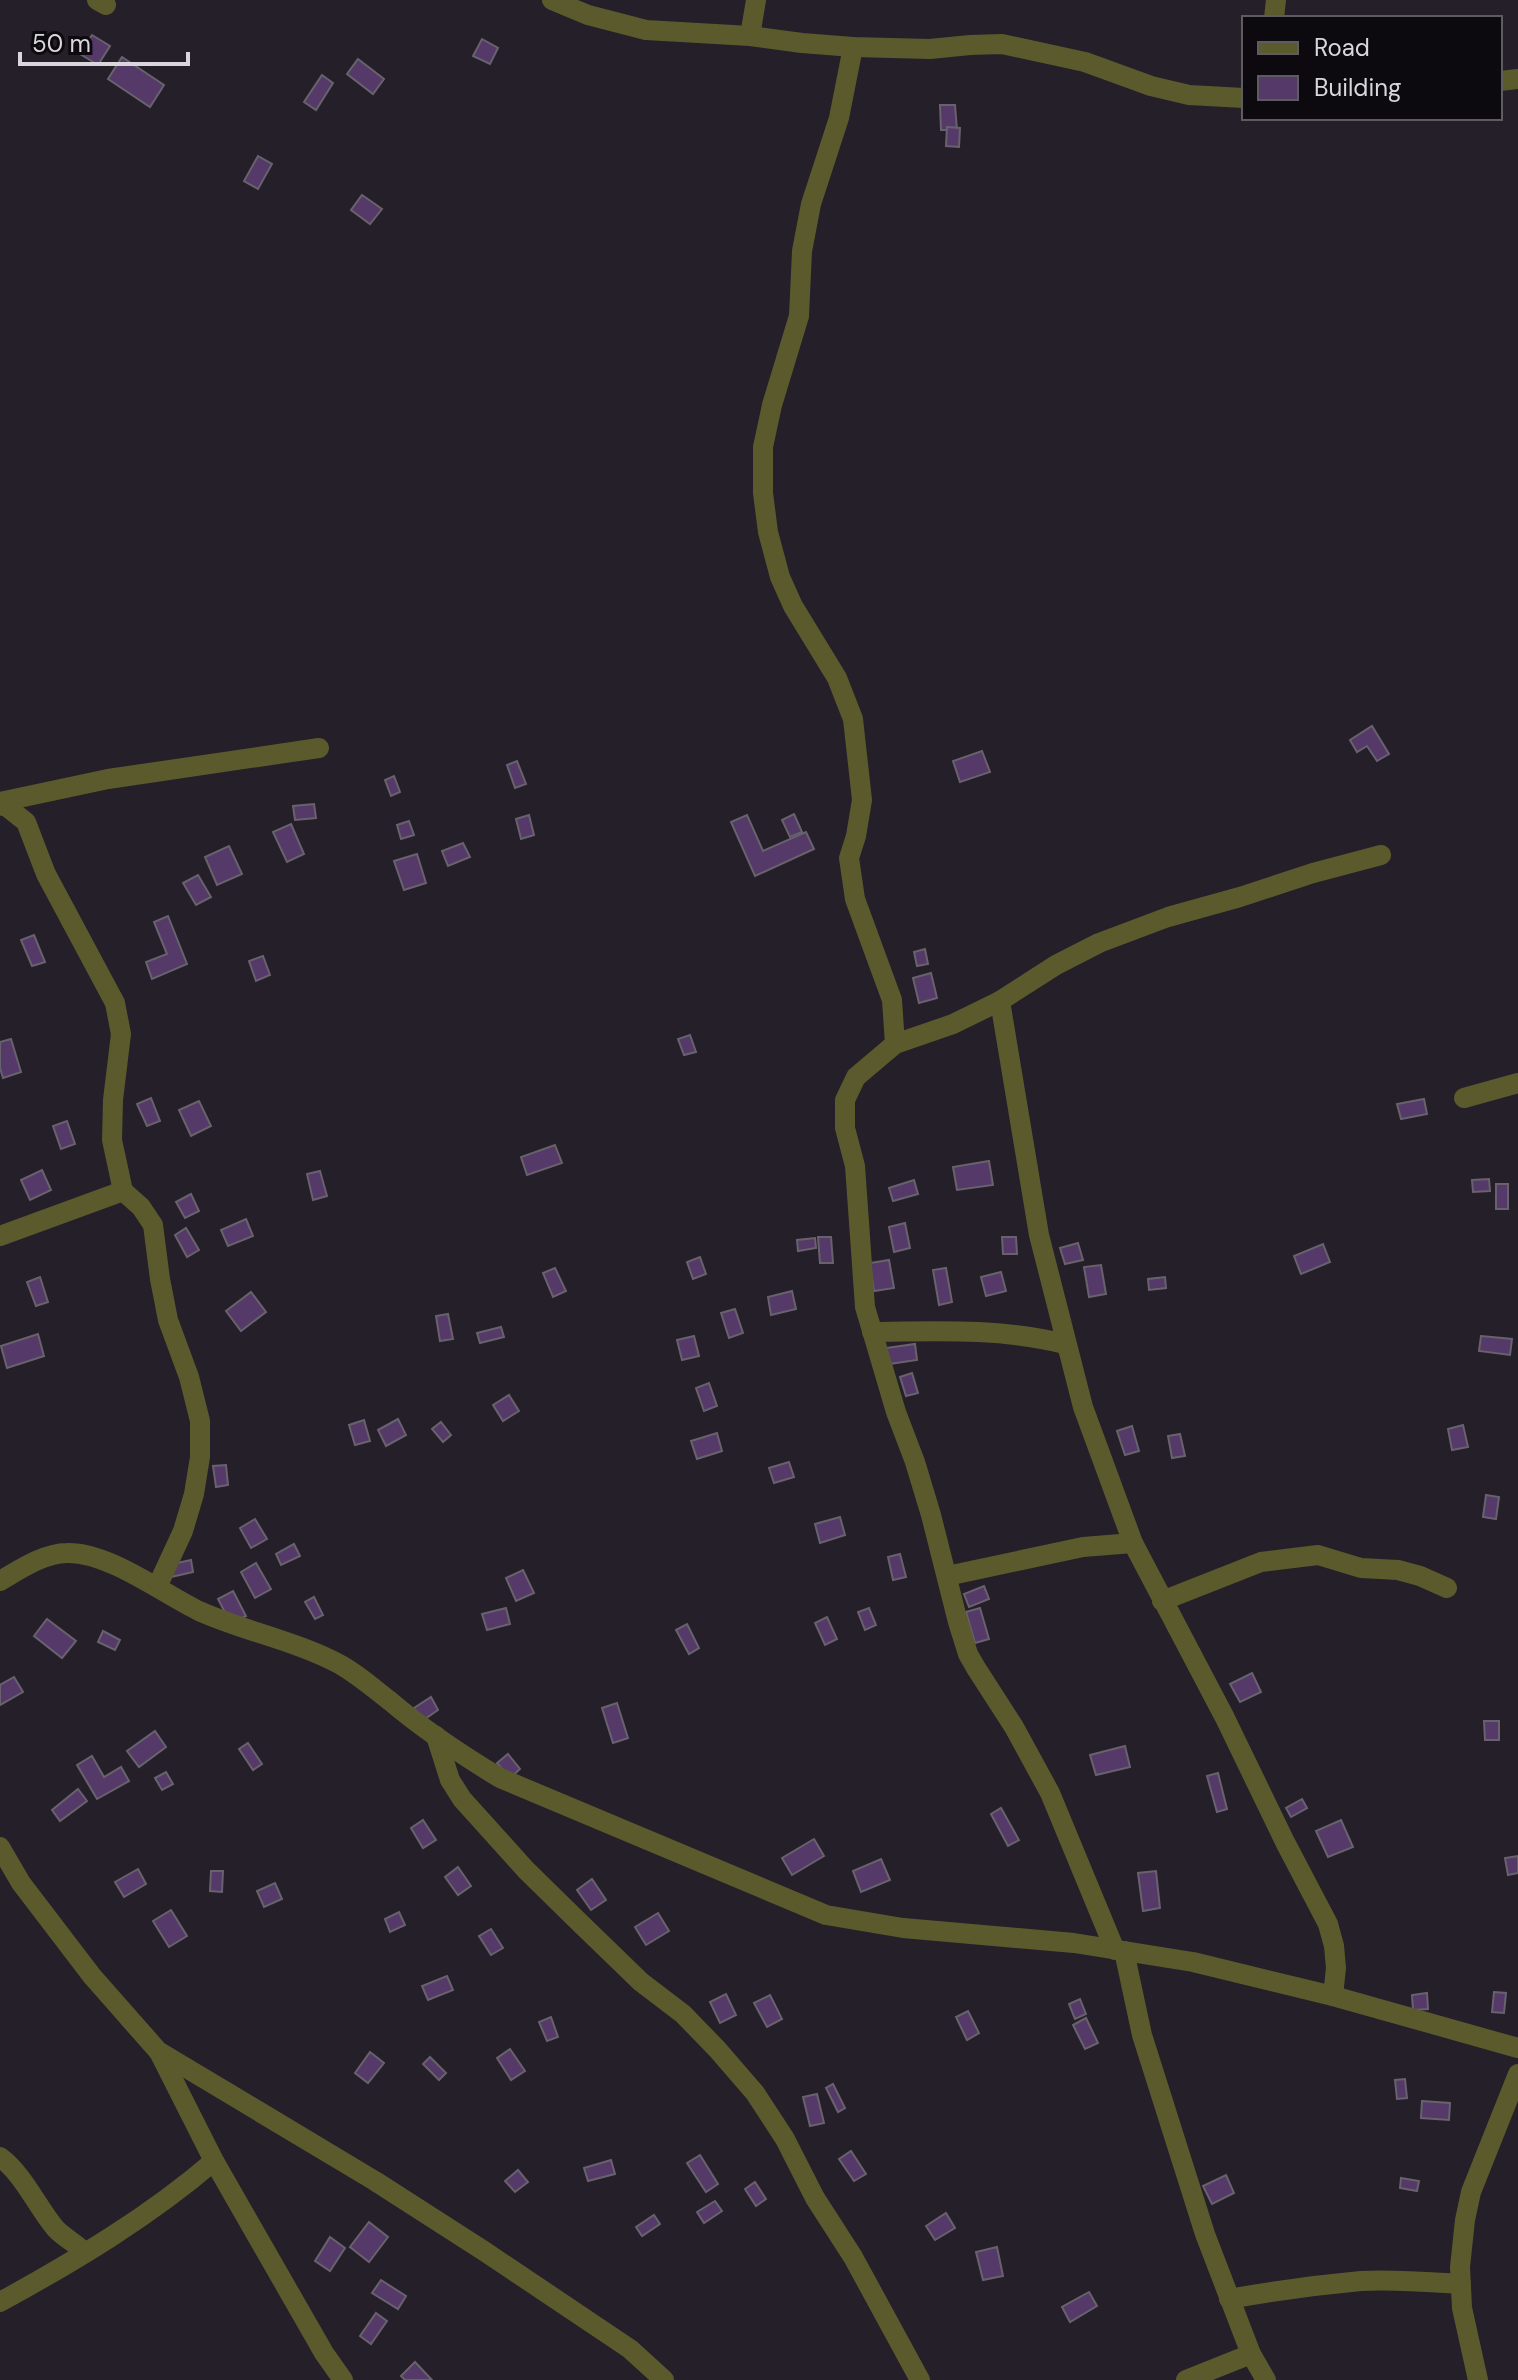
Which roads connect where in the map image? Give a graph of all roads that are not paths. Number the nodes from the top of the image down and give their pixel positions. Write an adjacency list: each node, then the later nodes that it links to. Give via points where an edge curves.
1 (552, 0): 3 (street, via 646,30)
2 (756, 0): 3 (street)
3 (750, 36): 4 (street)
4 (853, 47): 5 (street, via 1002,44 1085,62 1189,95); 10 (street, via 839,118 811,204 799,316 763,447 763,493 780,577 837,678 853,719 862,800 849,858 855,899 892,1000)
5 (1242, 98)
6 (319, 748): 7 (street, via 108,779)
7 (0, 803): 13 (street, via 26,822 46,874 115,1003 121,1034 112,1140)
8 (1381, 855): 9 (street, via 1168,917 1099,943)
9 (1000, 1001): 10 (street); 16 (street, via 1039,1235)
10 (895, 1044): 15 (street, via 856,1077 845,1100 865,1307)
11 (1518, 1083): 12 (street)
12 (1464, 1098)
13 (123, 1191): 14 (street); 20 (street, via 153,1225 168,1320 200,1421 194,1494)
14 (0, 1236)
15 (872, 1332): 16 (street, via 978,1331); 18 (street)
16 (1065, 1344): 17 (street)
17 (1133, 1543): 18 (street, via 1083,1547); 22 (street)
18 (947, 1576): 25 (street, via 968,1654 1050,1793)
19 (0, 1581): 20 (street, via 50,1556 71,1553 104,1561)
20 (157, 1587): 23 (street, via 199,1610 341,1666)
21 (1447, 1588): 22 (street, via 1398,1570 1361,1568 1318,1555 1252,1565)
22 (1162, 1601): 26 (street, via 1328,1924 1336,1968)
23 (436, 1736): 25 (street, via 523,1789 826,1915); 39 (street, via 462,1799 578,1921 692,2023 755,2093)
24 (0, 1847): 28 (street, via 92,1976)
25 (1119, 1950): 26 (street); 34 (street, via 1159,2095)
26 (1333, 1996): 27 (street)
27 (1518, 2048)
28 (158, 2051): 31 (street); 38 (street, via 484,2251 630,2349)
29 (1518, 2074): 33 (street, via 1471,2192)
30 (0, 2157): 32 (street, via 58,2231)
31 (214, 2161): 32 (street, via 146,2214); 37 (street)
32 (84, 2252): 35 (street)
33 (1461, 2284): 34 (street, via 1363,2281); 42 (street)
34 (1229, 2299): 36 (street)
35 (0, 2302)
36 (1251, 2354): 40 (street); 41 (street)
37 (343, 2380)
38 (664, 2380)
39 (920, 2380)
40 (1186, 2380)
41 (1266, 2380)
42 (1478, 2380)

